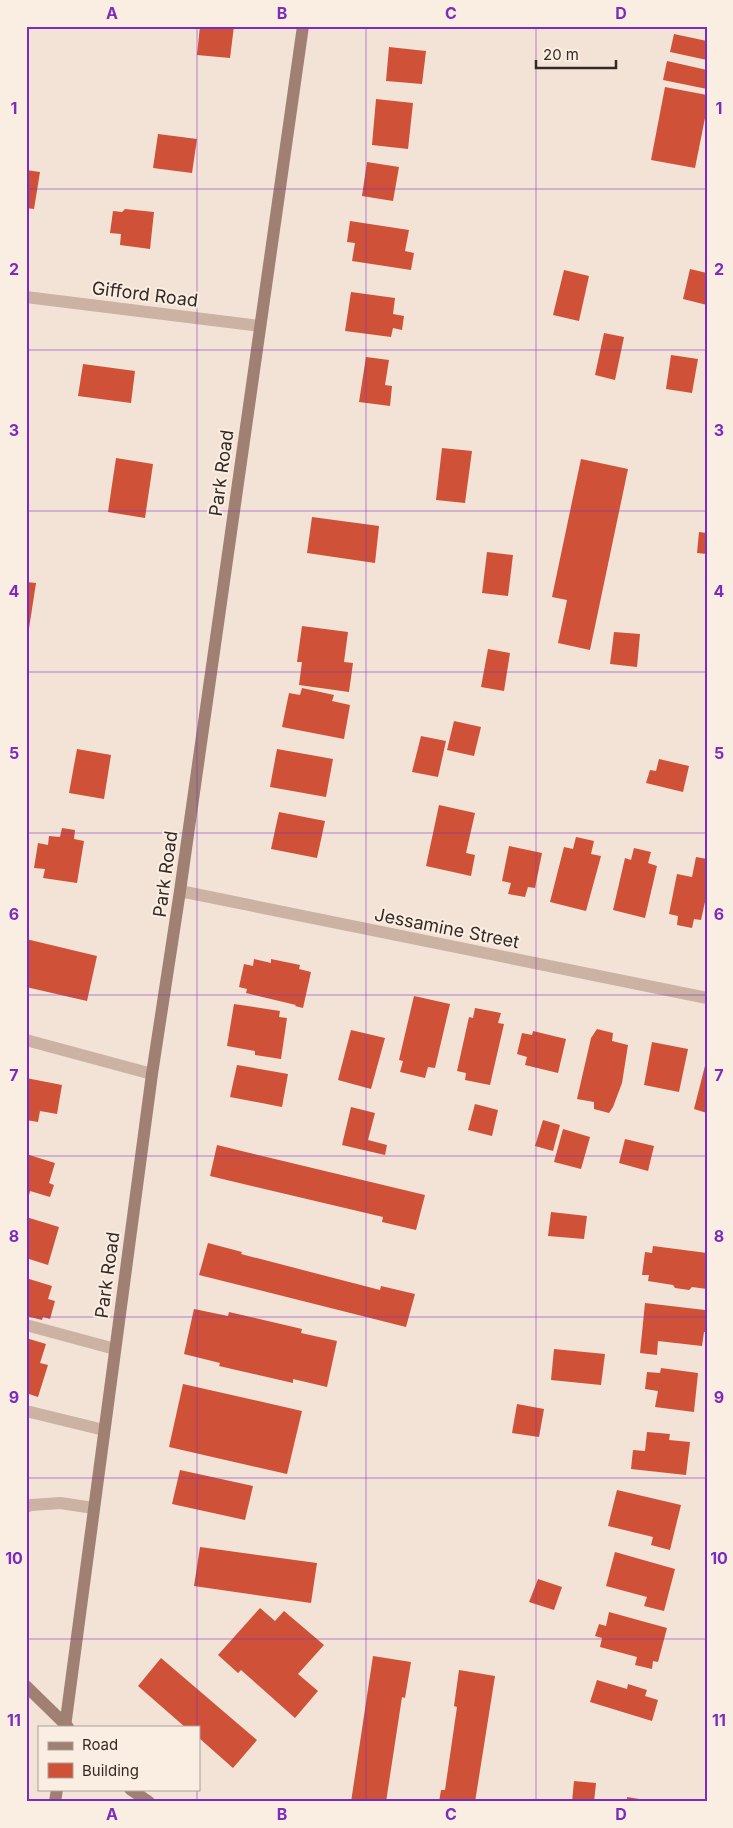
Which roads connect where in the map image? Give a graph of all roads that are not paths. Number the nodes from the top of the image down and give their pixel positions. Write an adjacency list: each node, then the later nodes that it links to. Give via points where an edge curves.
1 (303, 26): 3 (main road, Park Road)
2 (26, 297): 3 (street, Gifford Road)
3 (260, 326): 4 (main road, Park Road)
4 (180, 891): 5 (street, Jessamine Street); 7 (main road, Park Road)
5 (707, 998)
6 (26, 1040): 7 (street)
7 (152, 1074): 9 (main road, Park Road)
8 (26, 1325): 9 (street)
9 (115, 1349): 11 (main road, Park Road)
10 (26, 1411): 11 (street)
11 (104, 1430): 13 (main road, Park Road)
12 (26, 1507): 13 (street, via 60,1503)
13 (94, 1508): 15 (main road, Park Road)
14 (26, 1686): 15 (main road)
15 (66, 1726)
16 (131, 1790): 17 (main road)
17 (149, 1802)

